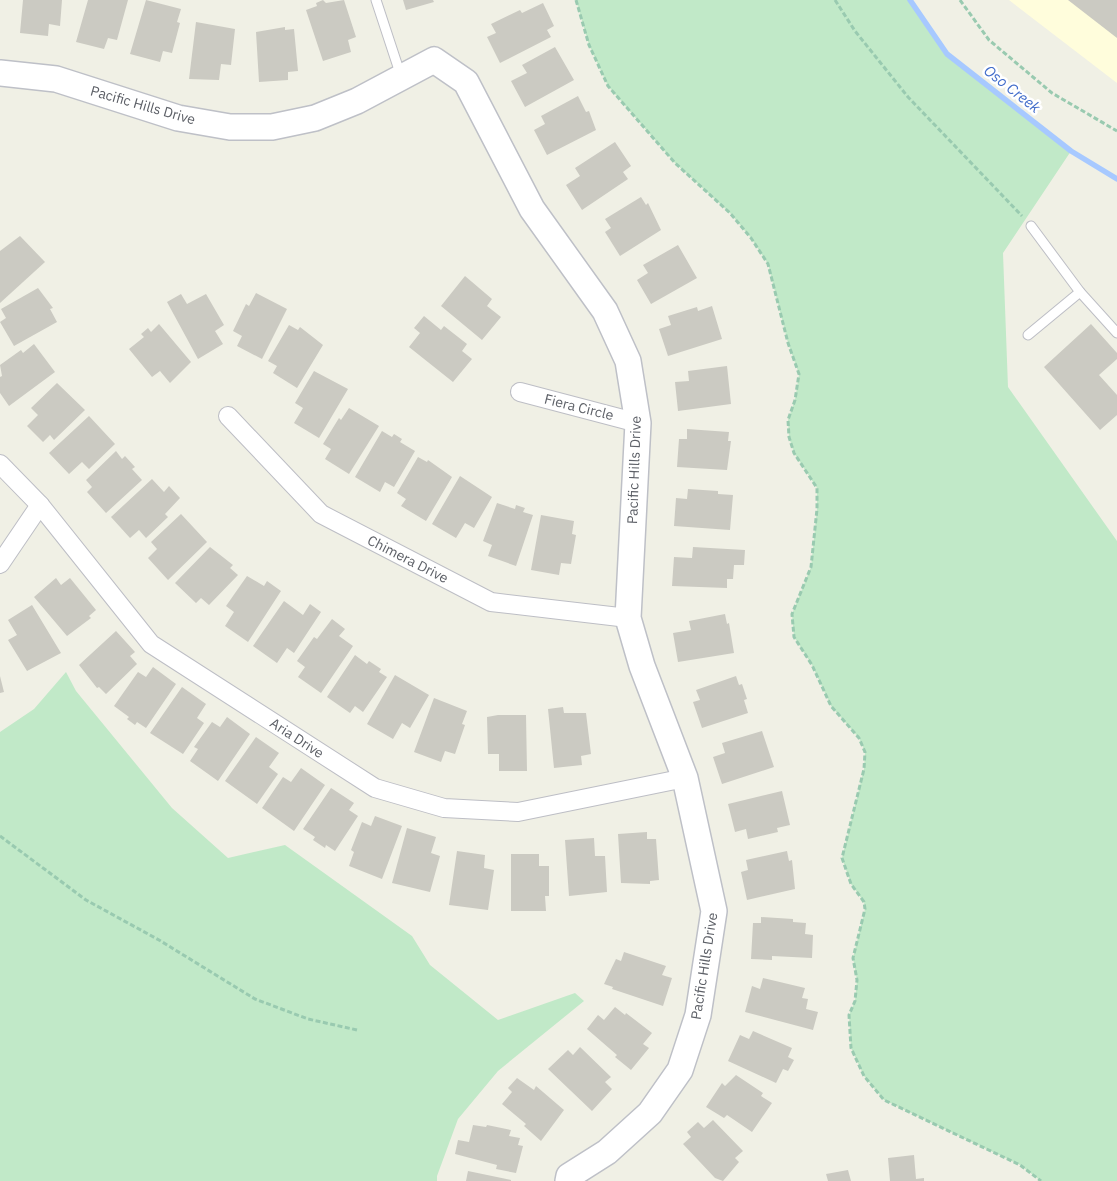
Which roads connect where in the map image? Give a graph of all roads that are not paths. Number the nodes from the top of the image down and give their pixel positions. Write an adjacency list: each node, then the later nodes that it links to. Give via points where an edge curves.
1 (376, 0): 3 (lane)
2 (0, 73): 3 (street, Pacific Hills Drive, via 56,78 178,118 230,127 272,127 315,118)
3 (402, 78): 10 (street, Pacific Hills Drive, via 434,60 466,82 532,209 605,310 628,361)
4 (1031, 226): 5 (lane)
5 (1080, 292): 6 (lane); 7 (lane)
6 (1117, 333)
7 (1028, 335)
8 (520, 392): 10 (street, Fiera Circle)
9 (228, 416): 14 (street, Chimera Drive, via 321,514 491,602)
10 (638, 423): 14 (street, Pacific Hills Drive)
11 (0, 464): 12 (street, Aria Drive)
12 (40, 505): 13 (street); 15 (street, Aria Drive, via 152,644 375,788 444,808 518,812)
13 (0, 564)
14 (628, 618): 15 (street, Pacific Hills Drive, via 642,666)
15 (685, 778): 16 (street, Pacific Hills Drive, via 714,912 698,1015 680,1070 650,1112 607,1152 569,1176)
16 (568, 1181)

